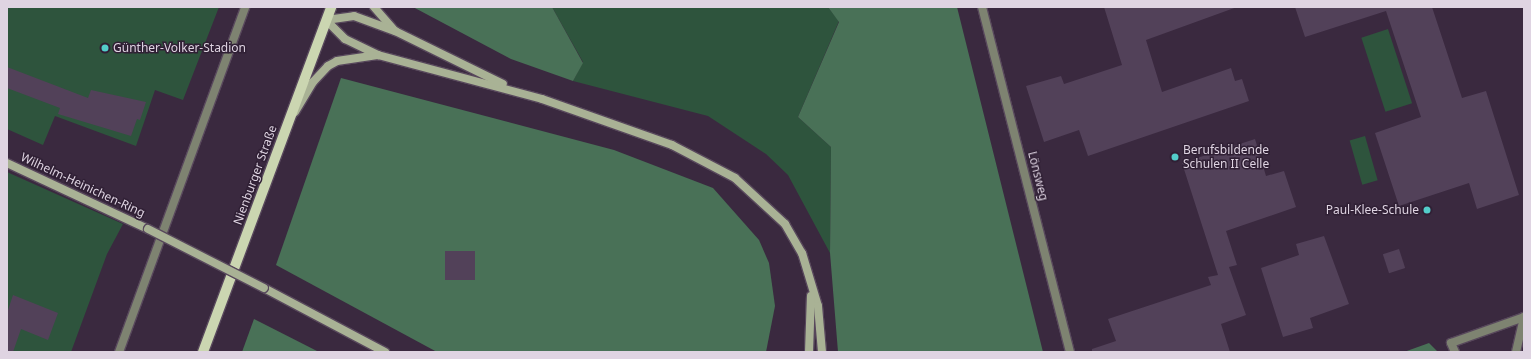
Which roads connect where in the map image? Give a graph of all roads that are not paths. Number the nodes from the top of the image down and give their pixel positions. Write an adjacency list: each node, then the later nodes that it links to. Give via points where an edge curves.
1 (245, 7): 13 (street)
2 (331, 7): 5 (main road, Nienburger Straße)
3 (374, 7): 6 (main road)
4 (982, 7): 18 (street, Lönsweg)
5 (326, 20): 6 (main road, via 354,16); 7 (main road, via 345,39); 9 (main road, Nienburger Straße)
6 (395, 31): 8 (main road)
7 (378, 55): 8 (main road); 9 (main road, via 337,61 321,73)
8 (514, 90): 11 (main road, via 672,145 735,178 785,224)
9 (284, 134): 14 (main road, Nienburger Straße)
10 (7, 163): 15 (main road, Wilhelm-Heinichen-Ring, bridge, via 148,229)
11 (810, 275): 16 (main road, via 813,324); 17 (main road)
12 (1524, 317): 19 (street, via 1451,343); 20 (street)
13 (118, 352)
14 (203, 352)
15 (385, 352)
16 (809, 352)
17 (822, 352)
18 (1070, 352)
19 (1455, 352)
20 (1516, 352)

